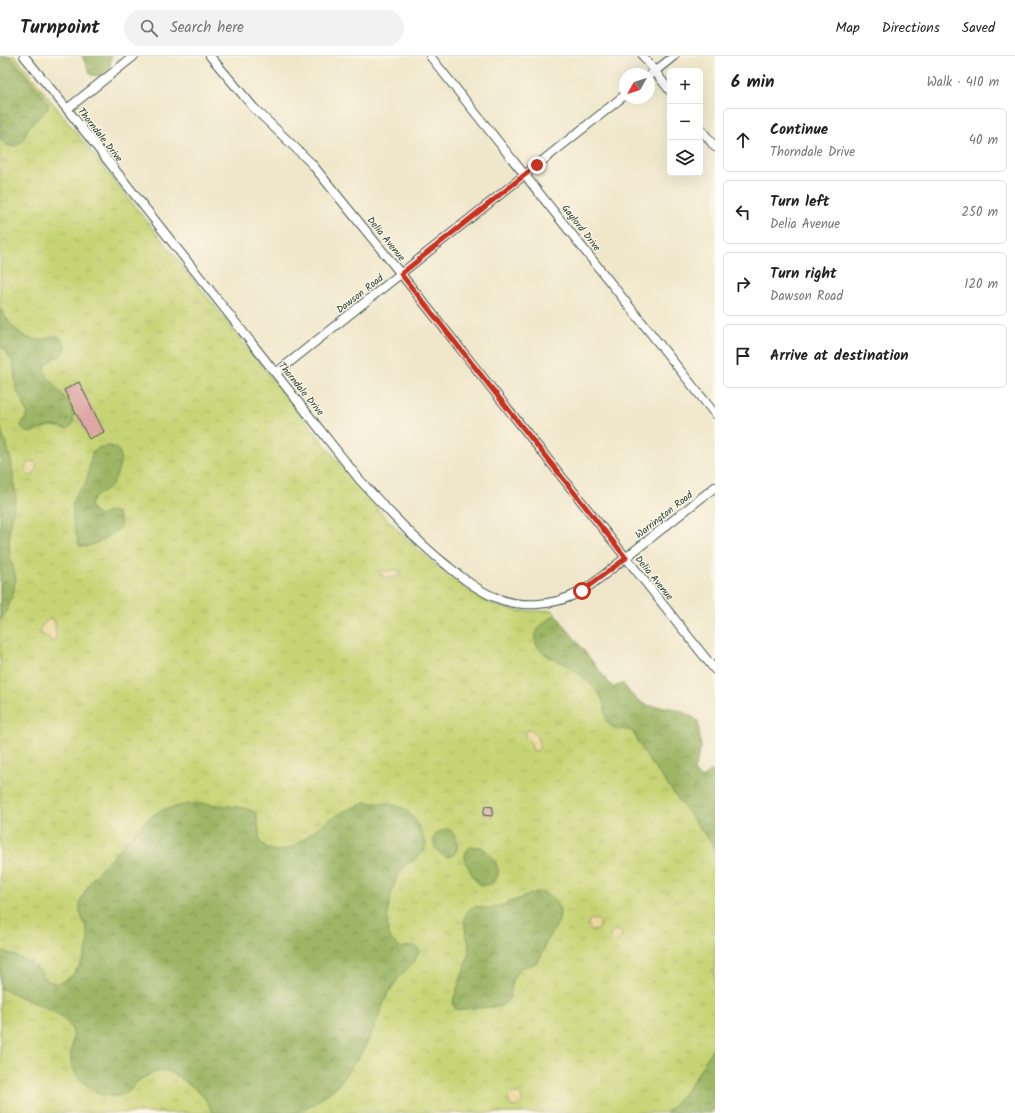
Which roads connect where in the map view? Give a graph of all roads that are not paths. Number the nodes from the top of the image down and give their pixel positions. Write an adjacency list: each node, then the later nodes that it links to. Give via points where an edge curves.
1 (24, 56): 12 (street, Thorndale Drive)
2 (134, 56): 12 (street)
3 (210, 56): 16 (street, Delia Avenue, via 250,104 311,163)
4 (430, 56): 15 (street, Gaylord Drive)
5 (643, 56): 7 (street)
6 (674, 56): 8 (street)
7 (649, 68)
8 (655, 72)
9 (655, 77): 10 (street)
10 (667, 88)
11 (619, 100): 15 (street, Dawson Road)
12 (67, 109): 17 (street, Thorndale Drive)
13 (703, 132): 14 (street)
14 (715, 147)
15 (526, 175): 16 (street, Dawson Road); 18 (street, Gaylord Drive)
16 (401, 274): 17 (street, Dawson Road); 20 (street, Delia Avenue)
17 (276, 373): 20 (street, Thorndale Drive, via 388,512 464,580 492,596 506,601 531,604 564,599 582,591)
18 (715, 414)
19 (715, 488): 20 (street, Warrington Road)
20 (626, 558): 21 (street, Delia Avenue)
21 (715, 670)

